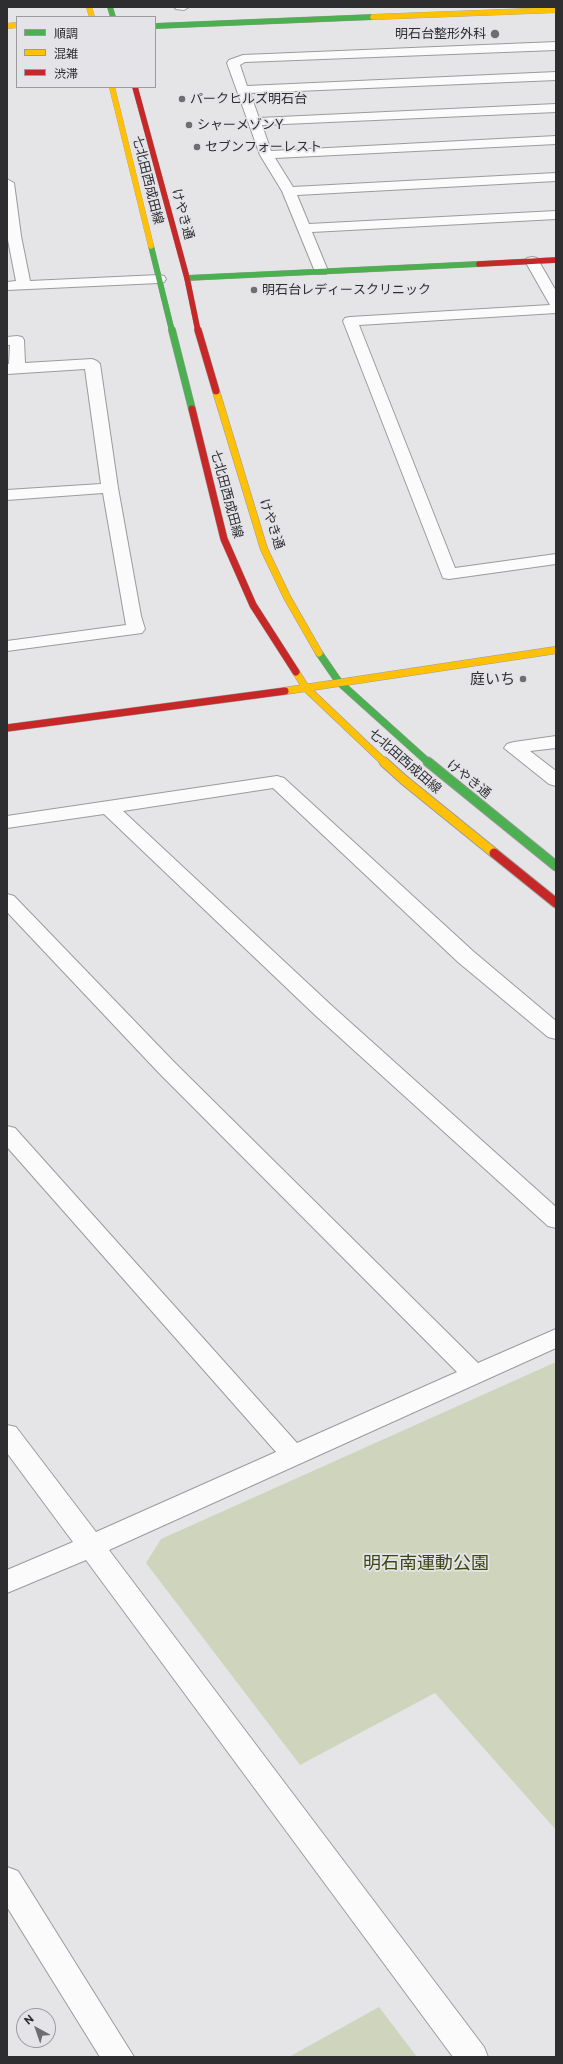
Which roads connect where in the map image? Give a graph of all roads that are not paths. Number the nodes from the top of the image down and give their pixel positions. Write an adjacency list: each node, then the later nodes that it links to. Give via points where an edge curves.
1 (179, 7): 2 (lane)
2 (184, 7)
3 (452, 7): 5 (street)
4 (556, 10): 6 (street)
5 (156, 19)
6 (156, 26)
7 (556, 46): 11 (street, via 243,59 233,63)
8 (556, 76): 11 (street)
9 (112, 88): 26 (street, 七北田西成田線)
10 (134, 88): 25 (street, けやき通)
11 (242, 90): 13 (street)
12 (556, 108): 13 (street)
13 (254, 122): 15 (street)
14 (556, 140): 15 (street)
15 (266, 156): 18 (street)
16 (556, 177): 18 (street)
17 (7, 189): 21 (street)
18 (289, 191): 20 (street)
19 (556, 215): 20 (street)
20 (305, 228): 24 (street)
21 (11, 236): 27 (street)
22 (556, 260): 23 (street)
23 (532, 262): 24 (street); 29 (street)
24 (321, 271): 25 (street)
25 (186, 278): 38 (street, けやき通, via 195,320 264,549 320,656)
26 (159, 279): 27 (street); 39 (street, 七北田西成田線, via 224,539 253,605)
27 (24, 285): 28 (street)
28 (7, 286)
29 (556, 304)
30 (556, 309): 35 (street, via 350,321 449,574)
31 (7, 341): 32 (street, via 17,340)
32 (12, 369): 33 (street, via 92,364)
33 (110, 488): 34 (street); 36 (street, via 136,629)
34 (7, 495)
35 (556, 559)
36 (7, 646)
37 (556, 650): 38 (street)
38 (340, 682): 39 (street); 45 (street, けやき通, via 441,773)
39 (306, 688): 40 (street); 47 (street, 七北田西成田線, via 404,780)
40 (7, 728)
41 (556, 742): 42 (street, via 514,748)
42 (556, 780)
43 (109, 808): 44 (street); 48 (street, via 277,782 466,957); 50 (street, via 323,1010)
44 (7, 822)
45 (556, 866)
46 (7, 900): 52 (street, via 167,1068)
47 (556, 903)
48 (556, 1032)
49 (7, 1133): 54 (street)
50 (556, 1220)
51 (556, 1338): 52 (street)
52 (476, 1375): 54 (street)
53 (7, 1434): 55 (street)
54 (293, 1455): 55 (street)
55 (92, 1546): 56 (street); 59 (street)
56 (7, 1582)
57 (7, 1880): 58 (street)
58 (118, 2057)
59 (472, 2057)

